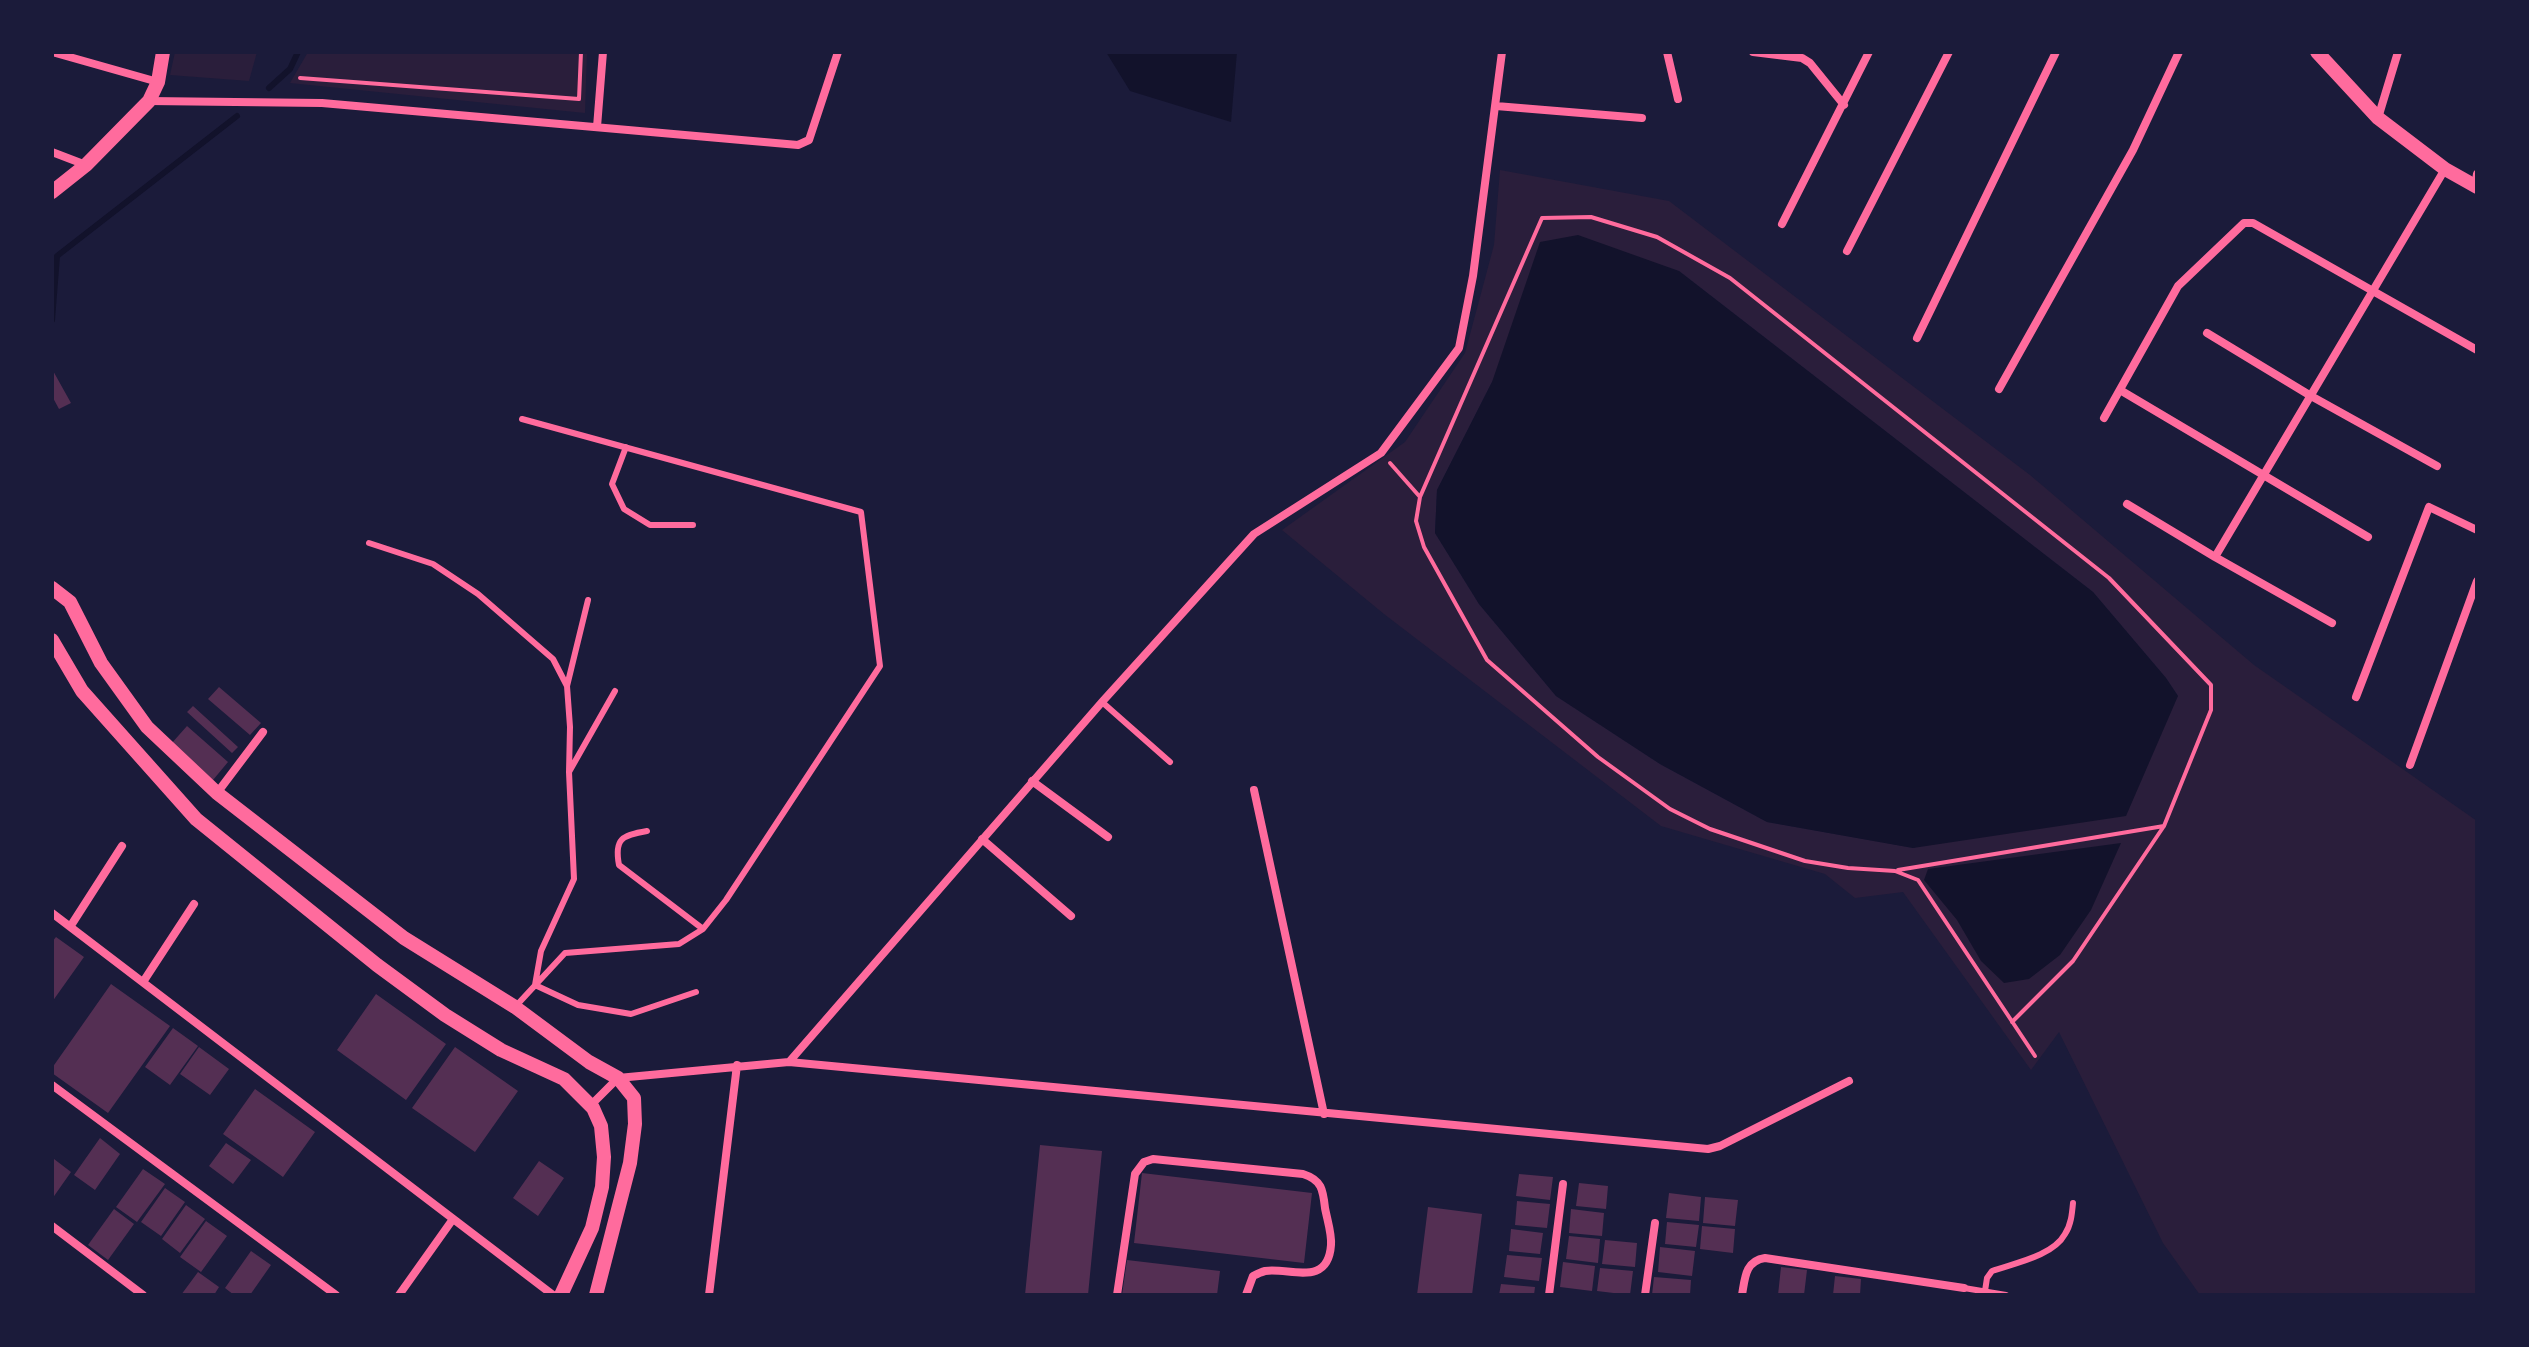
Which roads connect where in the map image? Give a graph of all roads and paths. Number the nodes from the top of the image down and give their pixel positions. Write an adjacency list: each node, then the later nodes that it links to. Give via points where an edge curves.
1 (52, 52): 18 (street)
2 (163, 52): 18 (street)
3 (343, 52): 4 (path)
4 (362, 52)
5 (581, 52): 17 (path, via 579,99)
6 (603, 52): 25 (street)
7 (838, 52): 25 (street, via 805,144)
8 (1502, 52): 22 (street)
9 (1667, 52): 19 (street)
10 (1753, 52): 21 (street, via 1802,58)
11 (1869, 52): 21 (street)
12 (1949, 52): 32 (street)
13 (2056, 52): 35 (street)
14 (2179, 52): 37 (street, via 2133,150)
15 (2317, 52): 24 (street)
16 (2398, 52): 24 (street)
17 (300, 78)
18 (158, 82): 20 (street)
19 (1678, 99)
20 (149, 101): 25 (street, via 322,103); 27 (street)
21 (1844, 105): 31 (street)
22 (1496, 106): 23 (street); 43 (street, via 1459,348)
23 (1642, 118)
24 (2378, 118): 28 (street)
25 (597, 127)
26 (52, 152): 27 (street)
27 (86, 165): 30 (street)
28 (2445, 169): 29 (street); 33 (street)
29 (2476, 182)
30 (52, 192)
31 (1782, 224)
32 (1847, 251)
33 (2372, 292): 36 (street); 38 (street, via 2253,223 2244,223 2178,286); 39 (street)
34 (2207, 333): 39 (street)
35 (1917, 338)
36 (2477, 350)
37 (1999, 389)
38 (2120, 390): 40 (street); 45 (street)
39 (2311, 396): 44 (street); 45 (street)
40 (2104, 418)
41 (522, 419): 42 (lane)
42 (626, 447): 48 (lane, via 612,484 624,509 650,525); 79 (lane, via 861,512 880,666)
43 (1381, 453): 46 (path); 61 (street, via 1254,534)
44 (2437, 466)
45 (2265, 474): 50 (street); 52 (street)
46 (1420, 497): 69 (path, via 1542,218 1591,217 1657,237 1730,278 2109,578 2211,685 2211,710); 74 (path, via 1416,521 1424,547 1487,660 1598,757 1670,809 1710,829 1805,861)
47 (2127, 504): 52 (street)
48 (693, 525)
49 (2477, 530): 60 (street, via 2429,507)
50 (2368, 537)
51 (369, 543): 58 (lane, via 433,564 478,594 553,659)
52 (2215, 557): 56 (street)
53 (2477, 582): 64 (street)
54 (52, 588): 68 (street, via 70,602 101,663 147,727)
55 (588, 600): 58 (lane)
56 (2332, 623)
57 (52, 640): 91 (street, via 82,691 196,819 445,1015 501,1050 564,1079)
58 (567, 686): 65 (lane)
59 (615, 691): 65 (lane)
60 (2356, 697)
61 (1102, 702): 63 (lane); 66 (street)
62 (263, 732): 68 (street)
63 (1170, 762)
64 (2410, 765)
65 (569, 772): 81 (lane, via 574,879 541,951)
66 (1032, 781): 71 (street); 72 (street)
67 (1254, 790): 92 (street)
68 (217, 793): 83 (street, via 404,938)
69 (2164, 826): 74 (path); 84 (path, via 2073,961)
70 (647, 831): 79 (lane, via 619,841 619,865)
71 (1108, 837)
72 (982, 839): 77 (street); 86 (street)
73 (122, 846): 78 (street)
74 (1895, 871): 84 (path, via 1918,880)
75 (194, 904): 80 (street)
76 (52, 913): 78 (street)
77 (1071, 916)
78 (70, 927): 80 (street)
79 (703, 929): 81 (lane, via 679,944 565,953)
80 (143, 982): 95 (street)
81 (535, 985): 82 (lane, via 578,1005 631,1014); 83 (lane)
82 (696, 992)
83 (515, 1007): 88 (street)
84 (2012, 1022): 85 (path)
85 (2035, 1056)
86 (789, 1062): 87 (street); 92 (street)
87 (737, 1065): 88 (street); 106 (street)
88 (618, 1078): 91 (street); 105 (street, via 634,1098 635,1124)
89 (1849, 1081): 92 (street, via 1715,1148)
90 (52, 1085): 101 (street)
91 (590, 1106): 104 (street, via 601,1126 602,1187 592,1228)
92 (1324, 1114)
93 (1563, 1184): 109 (street)
94 (2073, 1203): 99 (lane, via 2070,1223 2056,1245 1992,1271)
95 (453, 1219): 102 (street); 103 (street)
96 (1655, 1223): 110 (street)
97 (52, 1226): 100 (street)
98 (1964, 1288): 99 (lane); 111 (street, via 1765,1258 1755,1259 1747,1269)
99 (1985, 1291): 112 (lane)
100 (143, 1295)
101 (336, 1295)
102 (399, 1295)
103 (553, 1295)
104 (561, 1295)
105 (596, 1295)
106 (709, 1295)
107 (1117, 1295): 108 (street, via 1135,1174 1153,1159 1303,1174 1322,1186 1332,1244 1322,1268 1305,1274 1265,1271 1253,1276)
108 (1246, 1295)
109 (1549, 1295)
110 (1645, 1295)
111 (1742, 1295)
112 (2006, 1295)

